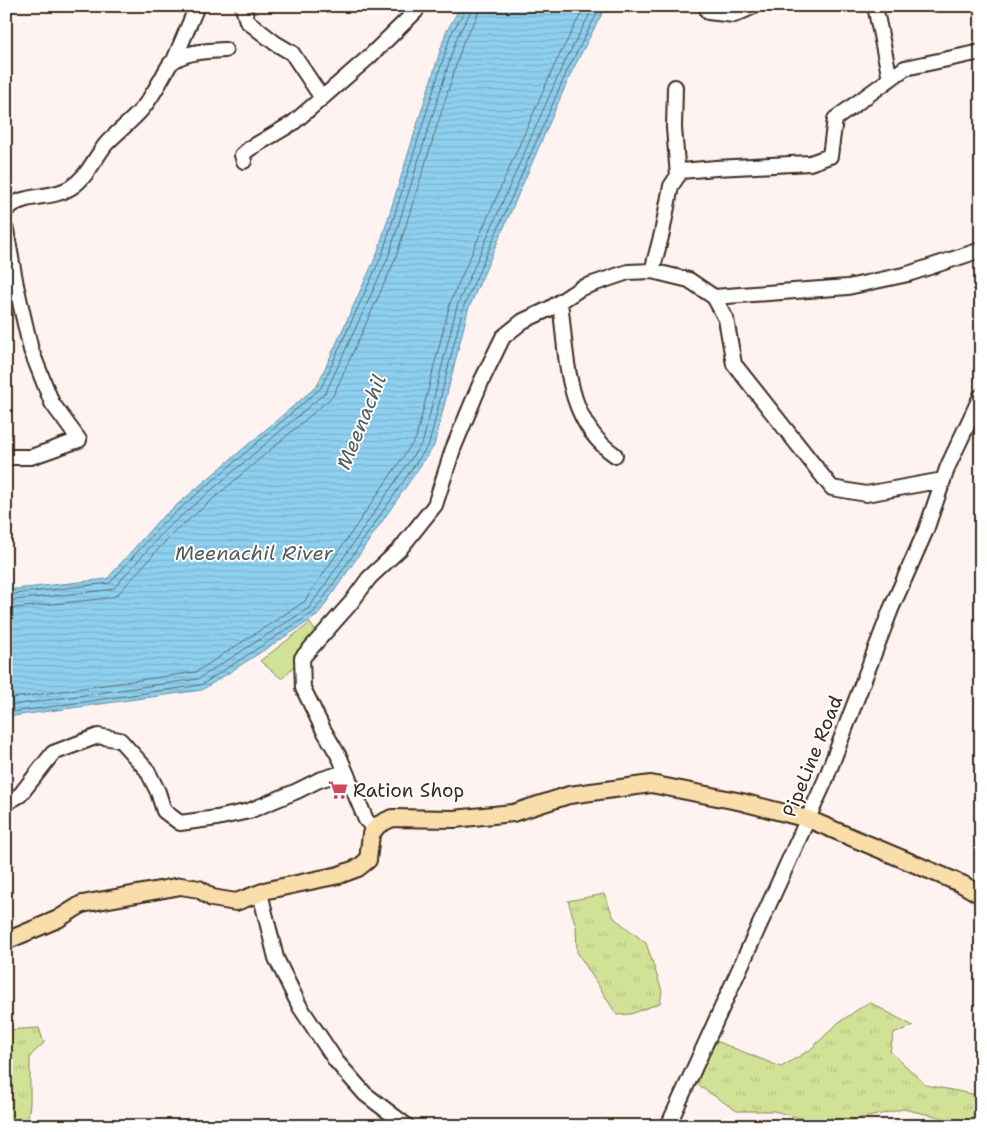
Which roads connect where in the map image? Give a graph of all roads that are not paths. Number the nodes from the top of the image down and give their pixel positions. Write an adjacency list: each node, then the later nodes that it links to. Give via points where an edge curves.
1 (197, 6): 9 (street)
2 (244, 6): 12 (street, via 247,21 292,53)
3 (754, 6): 6 (street, via 734,15)
4 (875, 6): 10 (street)
5 (416, 11): 12 (street)
6 (708, 12)
7 (225, 50): 9 (street)
8 (981, 52): 10 (street, via 905,68)
9 (175, 58): 15 (street, via 141,110 107,144 85,175 70,188 52,196 21,201)
10 (890, 79): 14 (street, via 834,119 830,156 810,163 681,171)
11 (674, 87): 14 (street)
12 (322, 98): 13 (street, via 293,123 249,149 242,155)
13 (244, 161)
14 (678, 176): 18 (street, via 671,186)
15 (6, 210)
16 (6, 230): 23 (street, via 31,350 52,403 79,440 31,458)
17 (981, 250): 19 (street, via 908,274 848,287)
18 (652, 271): 19 (street, via 689,280); 20 (street, via 628,272 581,288)
19 (714, 297): 24 (street, via 726,319 734,364 832,488 866,494)
20 (560, 302): 22 (street, via 570,377 579,412 589,431); 25 (street, via 523,321 503,337 453,449 435,505 302,658 302,688)
21 (981, 396): 24 (street, PipeLine Road)
22 (615, 455)
23 (6, 457)
24 (943, 480): 27 (street, PipeLine Road, via 926,530 891,609)
25 (345, 772): 26 (street, via 249,811 180,823 164,811 147,770 120,740 98,736 52,753 20,795); 28 (street, via 366,820)
26 (6, 802)
27 (808, 819): 28 (main road, via 651,784 569,795 513,812 454,819 392,818); 30 (main road); 33 (street, PipeLine Road)
28 (375, 829): 29 (main road, via 371,834 368,860 358,868)
29 (260, 893): 31 (main road, via 236,902 212,898 199,889 181,886 82,904 58,920); 32 (street, via 276,958 300,1007 336,1061 365,1094)
30 (981, 895)
31 (6, 941)
32 (407, 1126)
33 (668, 1126)

